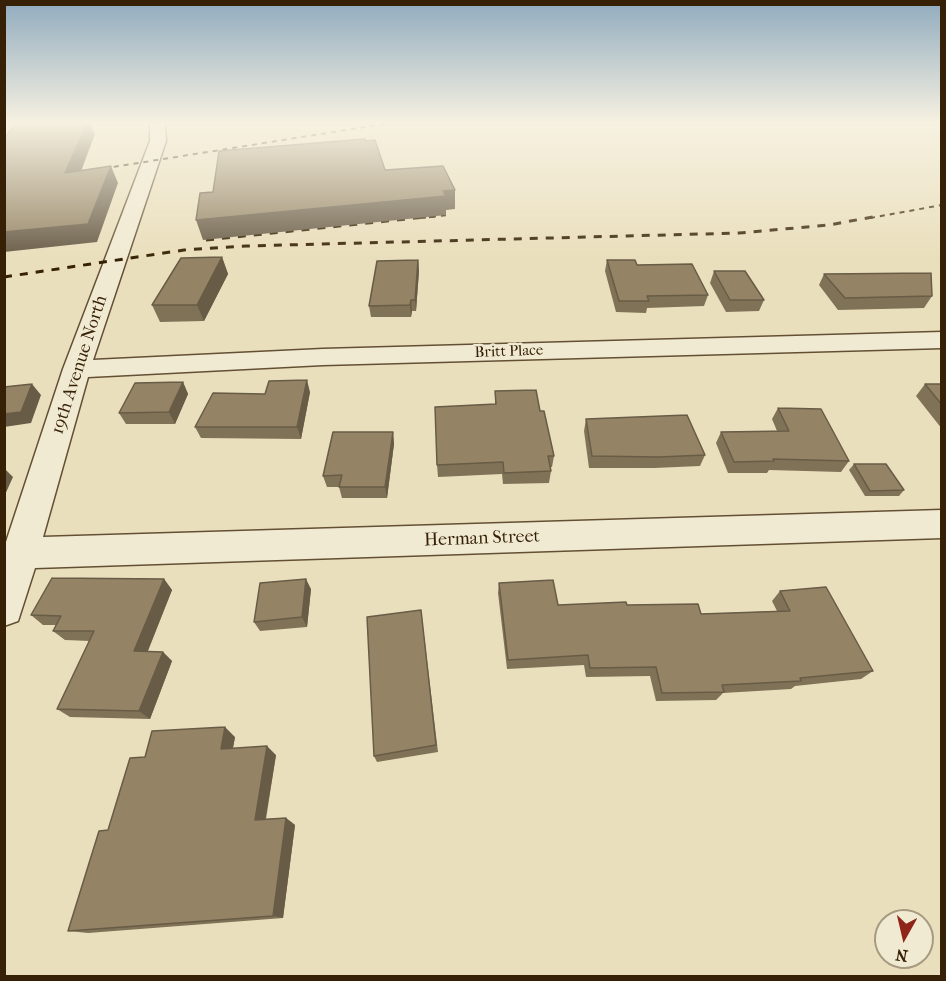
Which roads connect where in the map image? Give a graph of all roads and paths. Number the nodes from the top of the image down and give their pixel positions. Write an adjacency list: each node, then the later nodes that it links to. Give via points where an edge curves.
1 (148, 169): 3 (street, 19th Avenue North)
2 (942, 340): 3 (street, Britt Place, via 323,357)
3 (77, 369): 5 (street, 19th Avenue North)
4 (942, 524): 5 (street, Herman Street)
5 (22, 554): 6 (street, 19th Avenue North)
6 (4, 609)

